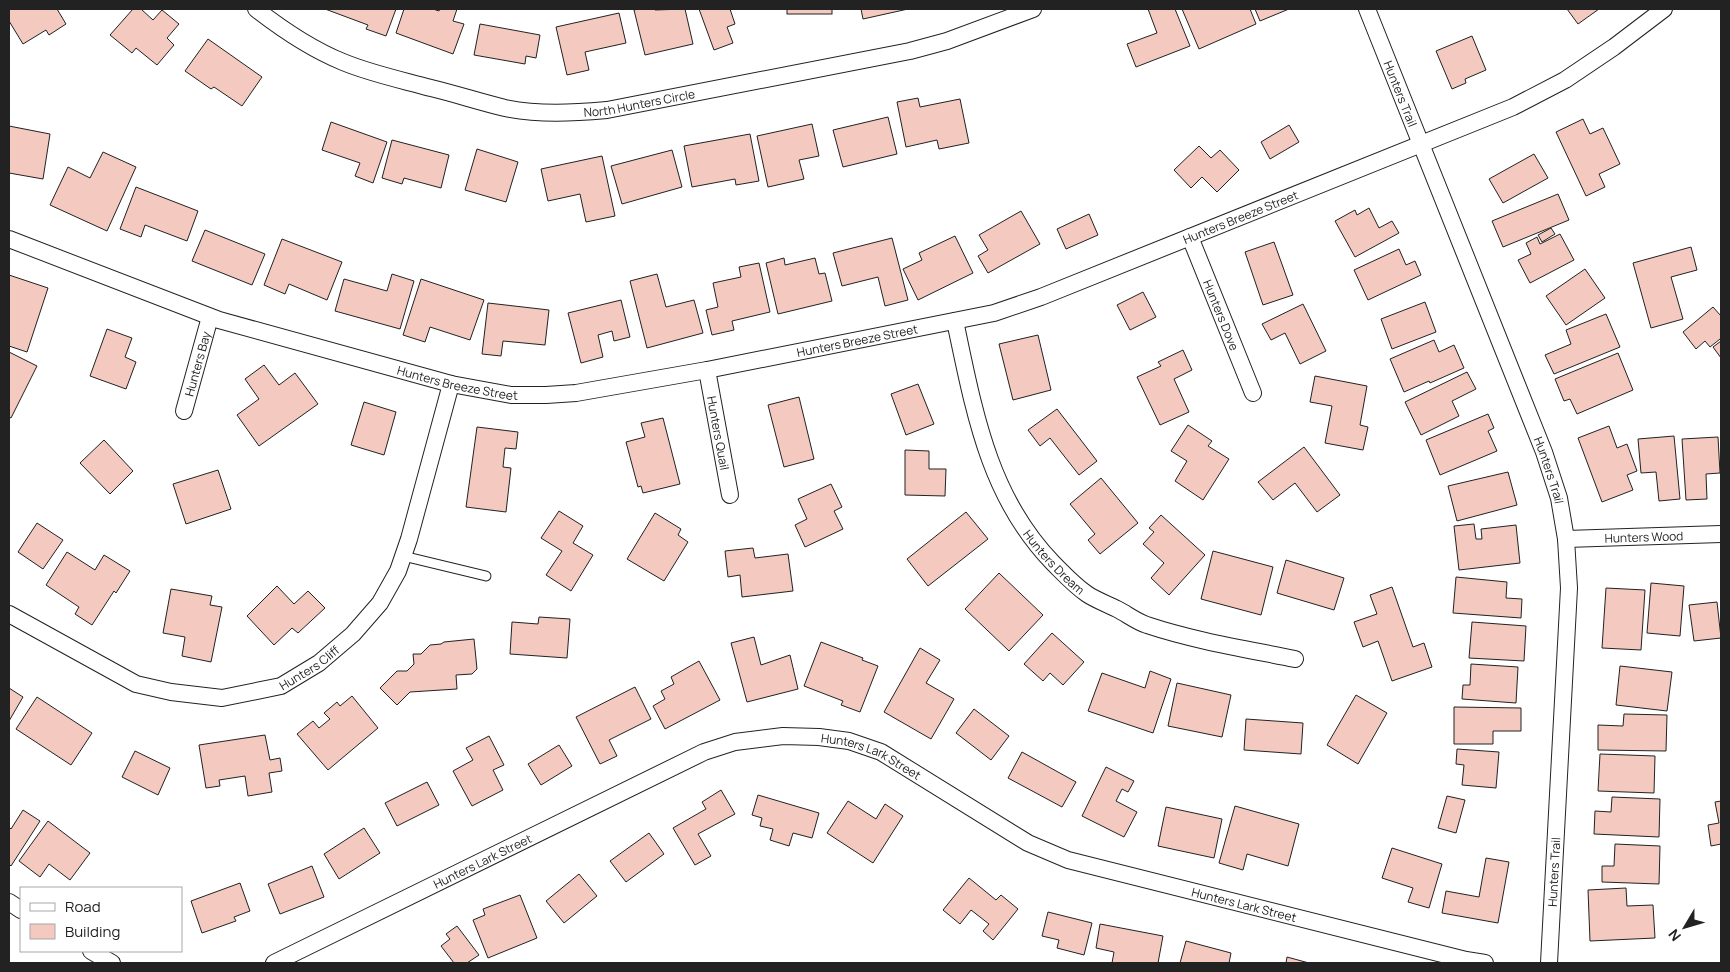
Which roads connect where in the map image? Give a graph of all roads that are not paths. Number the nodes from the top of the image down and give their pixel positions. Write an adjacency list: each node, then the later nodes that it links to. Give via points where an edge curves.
1 (256, 9): 2 (street, North Hunters Circle, via 316,49 373,72 505,108 573,113 607,110 910,51)
2 (1033, 9)
3 (1367, 9): 5 (street, Hunters Trail)
4 (1664, 9): 5 (street, Hunters Breeze Street, via 1565,80 1514,107)
5 (1422, 144): 6 (street, Hunters Breeze Street); 16 (street, Hunters Trail, via 1544,452 1559,498)
6 (1190, 237): 9 (street, Hunters Breeze Street, via 994,314); 12 (street, Hunters Dove)
7 (9, 239): 8 (street, Hunters Breeze Street)
8 (210, 317): 11 (street, Hunters Breeze Street); 13 (street, Hunters Bay)
9 (955, 321): 10 (street, Hunters Breeze Street); 20 (street, Hunters Dream, via 974,410 995,474 1024,528 1069,580 1088,595 1145,624 1185,636)
10 (707, 370): 11 (street, Hunters Breeze Street, via 576,393 546,395 511,395); 14 (street, Hunters Quail)
11 (451, 384): 17 (street, Hunters Cliff)
12 (1253, 394)
13 (184, 411)
14 (730, 495)
15 (1721, 534): 16 (street, Hunters Wood)
16 (1566, 539): 27 (street, Hunters Trail, via 1569,588)
17 (403, 556): 18 (lane); 19 (street, Hunters Cliff, via 380,603 354,634 319,663 281,686 222,698 136,684)
18 (486, 576)
19 (9, 614)
20 (1295, 659)
21 (9, 902): 22 (street)
22 (20, 909)
23 (92, 952): 24 (street)
24 (112, 963)
25 (274, 963): 26 (street, Hunters Lark Street, via 704,752 735,742 783,736 849,741 881,752 1028,843 1068,860)
26 (1485, 963)
27 (1549, 963)

